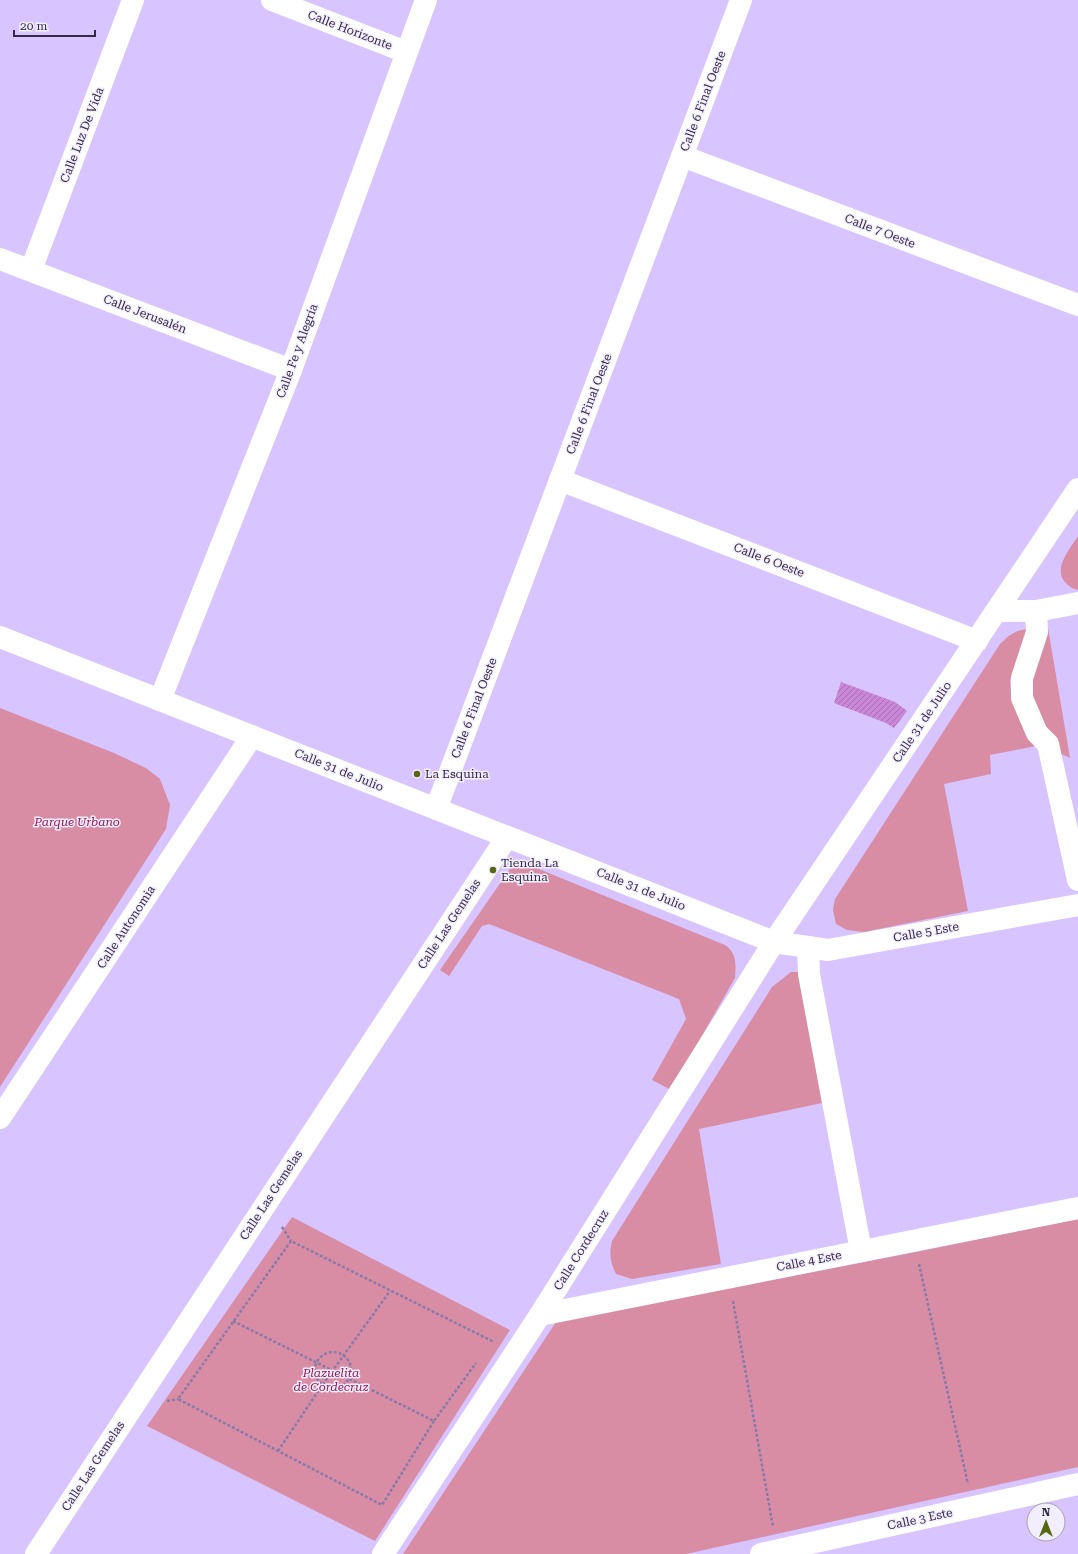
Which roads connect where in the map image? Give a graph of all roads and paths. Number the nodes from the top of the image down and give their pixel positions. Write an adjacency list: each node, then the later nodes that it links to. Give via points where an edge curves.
1 (133, 0): 8 (street, Calle Luz De Vida)
2 (272, 0): 5 (street, Calle Horizonte)
3 (426, 0): 5 (street, Calle Fe y Alegría)
4 (741, 0): 6 (street, Calle 6 Final Oeste)
5 (406, 52): 10 (street, Calle Fe y Alegría)
6 (682, 156): 9 (street, Calle 7 Oeste); 11 (street, Calle 6 Final Oeste)
7 (0, 259): 8 (street, Calle Jerusalén)
8 (31, 270): 10 (street, Calle Jerusalén)
9 (1078, 305)
10 (291, 370): 18 (street, Calle Fe y Alegría)
11 (560, 480): 17 (street, Calle 6 Oeste); 20 (street, Calle 6 Final Oeste)
12 (1078, 489): 14 (street, Calle 31 de Julio)
13 (1078, 603): 15 (street)
14 (996, 611): 15 (street); 17 (street, Calle 31 de Julio)
15 (1036, 611): 22 (street, via 1037,632 1022,678 1022,698 1037,733 1048,744)
16 (0, 636): 18 (street, Calle 31 de Julio)
17 (977, 641): 24 (street, Calle 31 de Julio)
18 (160, 700): 19 (street, Calle 31 de Julio)
19 (252, 736): 20 (street, Calle 31 de Julio); 26 (street, Calle Autonomia)
20 (436, 809): 21 (street, Calle 31 de Julio)
21 (507, 836): 24 (street, Calle 31 de Julio); 47 (street, Calle Las Gemelas)
22 (1078, 880)
23 (1078, 905): 25 (street, Calle 5 Este, via 828,950)
24 (774, 942): 25 (street, Calle 5 Este); 32 (street, Calle Cordecruz)
25 (808, 947): 29 (street, via 809,974)
26 (0, 1118)
27 (1078, 1208): 28 (street, Calle 4 Este)
28 (914, 1240): 29 (street, Calle 4 Este); 44 (path)
29 (861, 1251): 30 (street, Calle 4 Este)
30 (729, 1277): 32 (street, Calle 4 Este); 46 (path, via 773,1527)
31 (390, 1291): 33 (path, via 291,1241); 34 (path, via 492,1341); 35 (path)
32 (540, 1315): 48 (street, Calle Cordecruz)
33 (233, 1321): 37 (path); 42 (path, via 178,1399)
34 (487, 1348)
35 (343, 1355): 37 (path, via 328,1353); 38 (path); 39 (path, via 350,1364)
36 (478, 1360): 41 (path)
37 (317, 1363): 38 (path); 40 (path, via 317,1377)
38 (333, 1370): 39 (path); 40 (path)
39 (348, 1378): 40 (path, via 340,1386 328,1387); 41 (path)
40 (323, 1384): 42 (path)
41 (434, 1421): 42 (path, via 382,1505)
42 (278, 1451)
43 (1078, 1484): 44 (street, Calle 3 Este)
44 (973, 1507): 45 (street, Calle 3 Este)
45 (815, 1548): 46 (street, Calle 3 Este)
46 (770, 1552)
47 (36, 1554)
48 (382, 1554)

